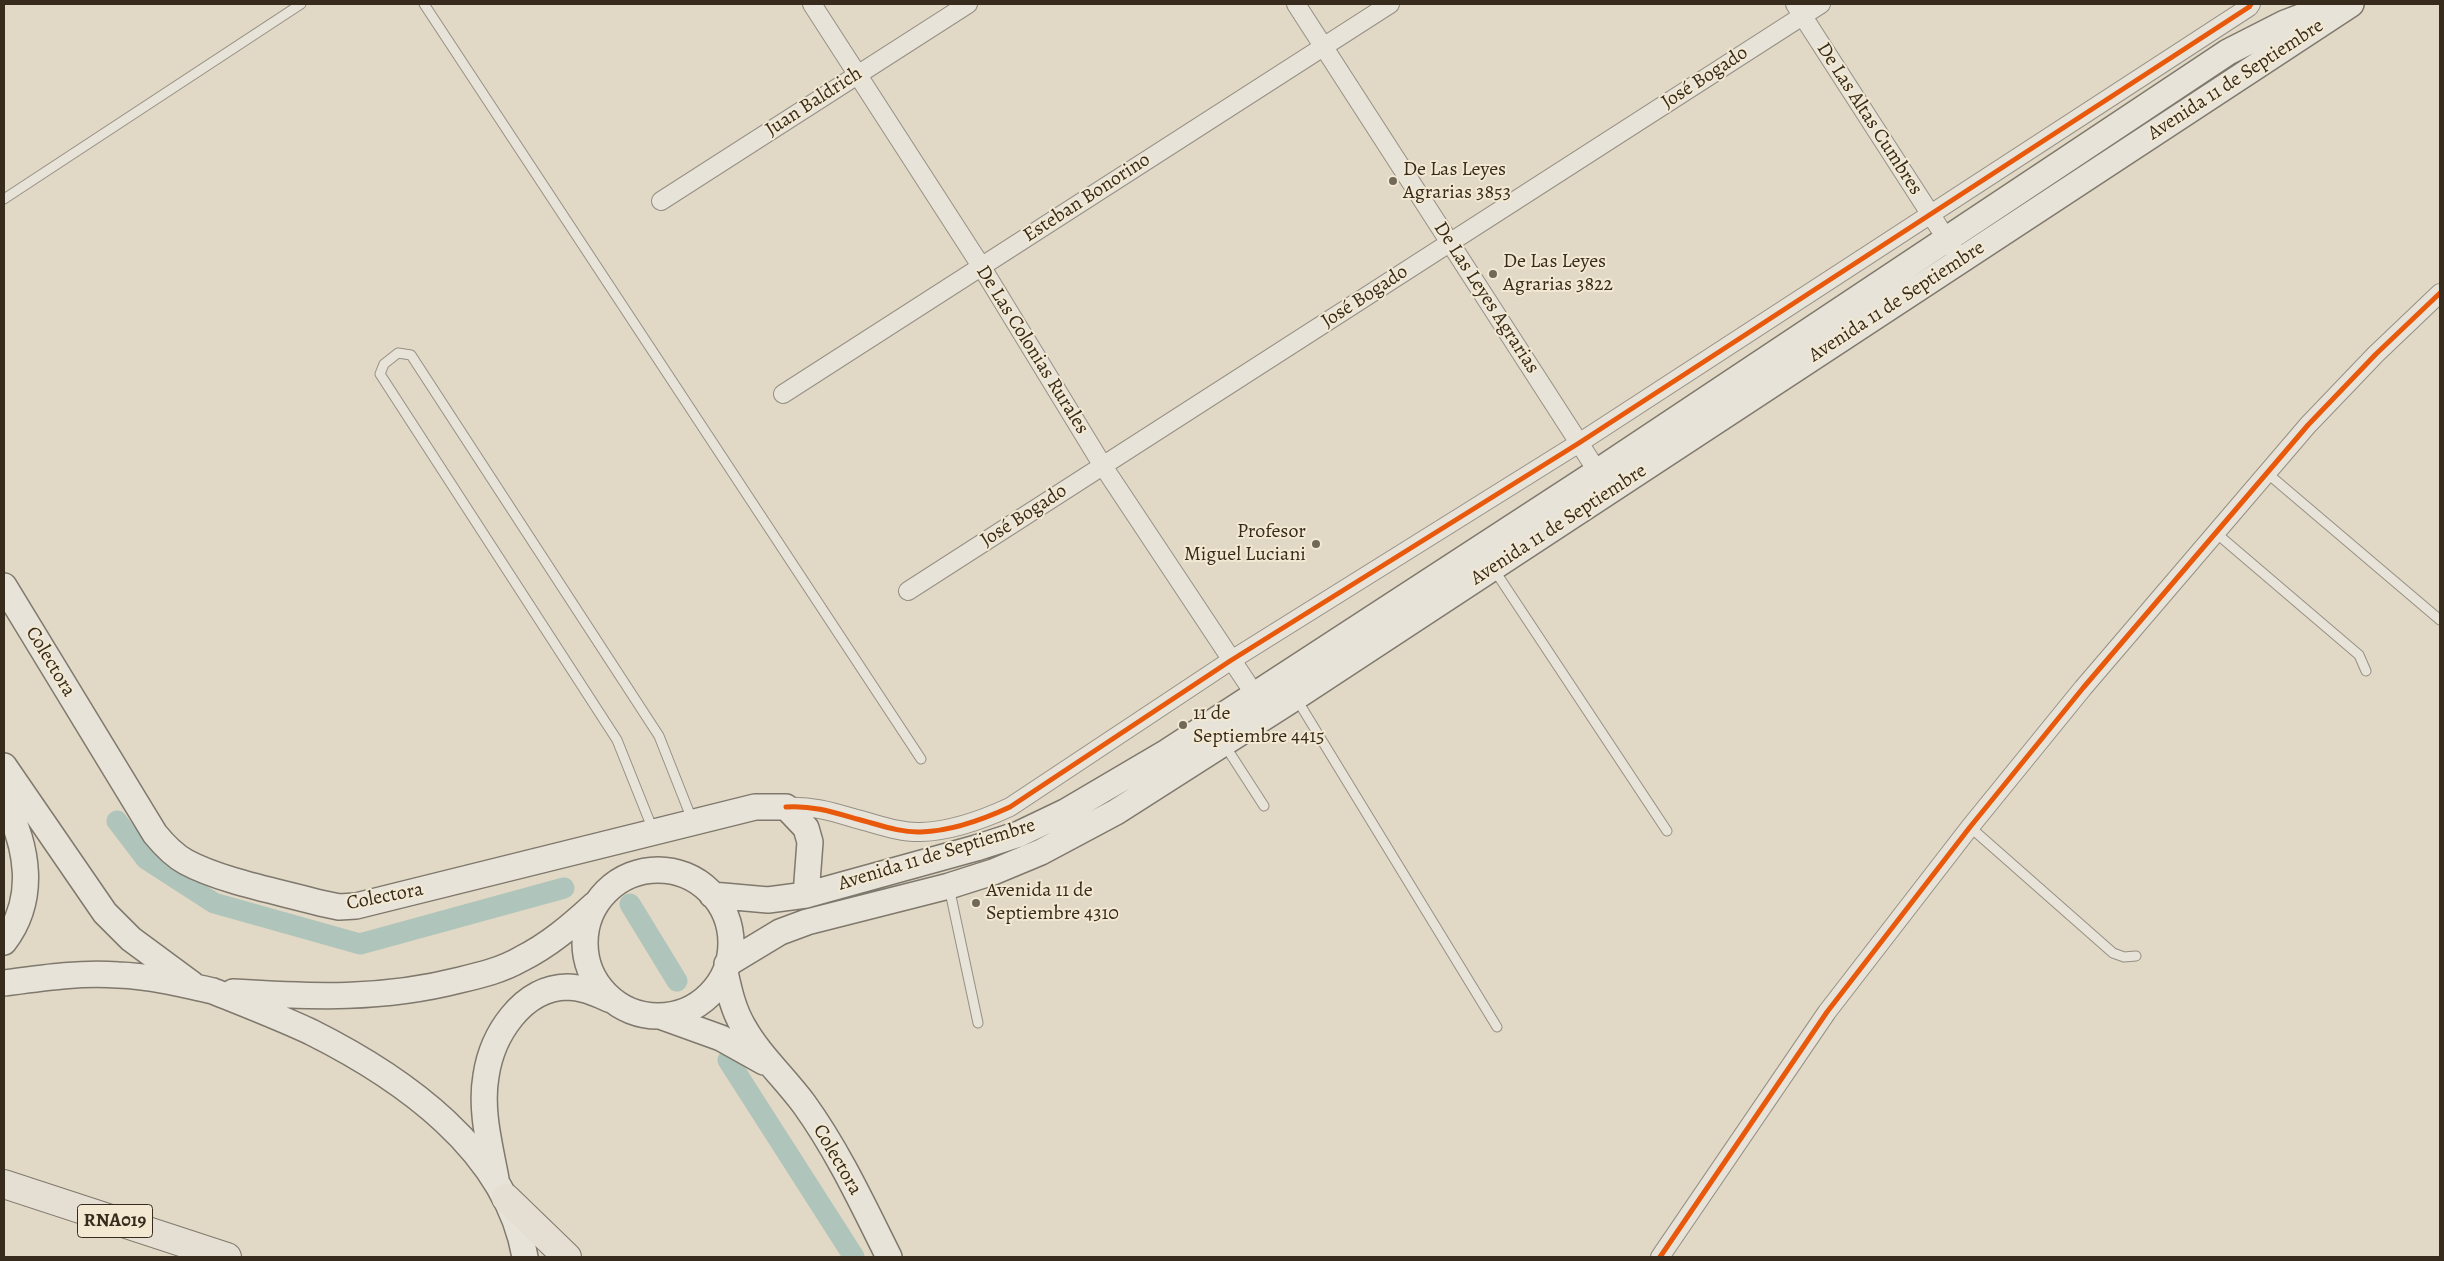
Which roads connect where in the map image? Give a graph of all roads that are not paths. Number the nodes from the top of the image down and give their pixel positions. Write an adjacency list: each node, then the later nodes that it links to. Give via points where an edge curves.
1 (301, 4): 14 (lane)
2 (424, 4): 36 (lane)
3 (812, 4): 13 (street, De Las Colonias Rurales)
4 (968, 4): 13 (street, Juan Baldrich)
5 (1296, 4): 12 (street, De Las Leyes Agrarias)
6 (1390, 4): 12 (street, Esteban Bonorino)
7 (1821, 4): 11 (street, José Bogado)
8 (2250, 4): 16 (street)
9 (2334, 4): 18 (main road, Avenida 11 de Septiembre, via 2285,23 2228,52)
10 (2352, 4): 18 (main road, Avenida 11 de Septiembre)
11 (1799, 10): 16 (street, De Las Altas Cumbres); 17 (street, José Bogado)
12 (1324, 46): 17 (street, De Las Leyes Agrarias); 19 (street, Esteban Bonorino)
13 (858, 74): 15 (street, Juan Baldrich); 19 (street, De Las Colonias Rurales)
14 (4, 199)
15 (661, 201)
16 (1930, 215): 18 (street, De Las Altas Cumbres); 22 (street)
17 (1450, 242): 22 (street, De Las Leyes Agrarias); 23 (street, José Bogado)
18 (1953, 250): 25 (main road, Avenida 11 de Septiembre)
19 (981, 266): 21 (street, Esteban Bonorino); 23 (street, De Las Colonias Rurales)
20 (2440, 293): 24 (street, via 2376,354)
21 (783, 394)
22 (1579, 443): 25 (street, De Las Leyes Agrarias); 31 (street)
23 (1103, 466): 29 (street, José Bogado); 31 (street, De Las Colonias Rurales)
24 (2267, 473): 26 (street); 30 (lane)
25 (1604, 482): 27 (main road, Avenida 11 de Septiembre); 33 (main road, Avenida 11 de Septiembre)
26 (2216, 533): 32 (lane, via 2358,655); 42 (street, via 2083,688)
27 (1493, 568): 34 (main road, Avenida 11 de Septiembre); 43 (lane)
28 (4, 586): 44 (main road, Colectora, via 155,834 167,849 204,871 320,903 356,906)
29 (908, 590)
30 (2440, 620)
31 (1230, 661): 33 (street, De Las Colonias Rurales); 40 (street, via 1010,807 955,828 920,832 804,806)
32 (2366, 671)
33 (1254, 695): 47 (main road, Avenida 11 de Septiembre, via 1065,812 1019,834)
34 (1296, 697): 35 (main road, Avenida 11 de Septiembre); 57 (lane)
35 (1224, 744): 39 (lane); 45 (main road, Avenida 11 de Septiembre, via 1077,834 993,872)
36 (921, 759)
37 (4, 766): 53 (main road, via 105,913 131,939)
38 (4, 802): 49 (main road, via 24,847 27,881 18,919)
39 (1264, 806)
40 (786, 807): 41 (main road, Colectora, via 755,807); 47 (main road, via 806,828 810,842)
41 (693, 822): 44 (main road, Colectora); 44 (lane, via 659,736 411,355 398,353 384,364 380,374 617,740)
42 (1970, 827): 50 (lane, via 2113,953 2124,957); 65 (street, via 1827,1012)
43 (1667, 831)
44 (654, 832)
45 (949, 886): 51 (main road, Avenida 11 de Septiembre, via 855,908 780,932); 56 (lane)
46 (712, 895): 47 (main road, Avenida 11 de Septiembre, via 768,900); 48 (main road, via 685,875 653,870 621,880); 51 (main road, via 728,927 730,952)
47 (806, 895)
48 (598, 902): 53 (main road, via 564,932 520,960 486,974 444,984 372,996 301,996); 54 (main road, via 587,924 585,948 596,983)
49 (4, 942)
50 (2136, 956)
51 (726, 968): 55 (main road, via 720,981 700,1002 681,1012); 58 (main road, Colectora, via 733,1003 743,1026)
52 (4, 983): 53 (main road, via 48,977 118,974)
53 (204, 989): 60 (main road, via 310,1032 385,1076 458,1135)
54 (613, 1001): 55 (main road, via 635,1012); 60 (main road, via 580,988 556,988 534,997 512,1016 503,1030 490,1059 484,1096)
55 (660, 1016): 58 (main road, Colectora, via 722,1038)
56 (978, 1023)
57 (1497, 1027)
58 (774, 1069): 64 (main road, Colectora, via 804,1104 858,1194)
59 (4, 1184): 61 (highway, RNA019)
60 (502, 1191): 62 (main road, via 516,1223); 63 (highway)
61 (227, 1257)
62 (525, 1257)
63 (567, 1257)
64 (890, 1257)
65 (1660, 1257)

